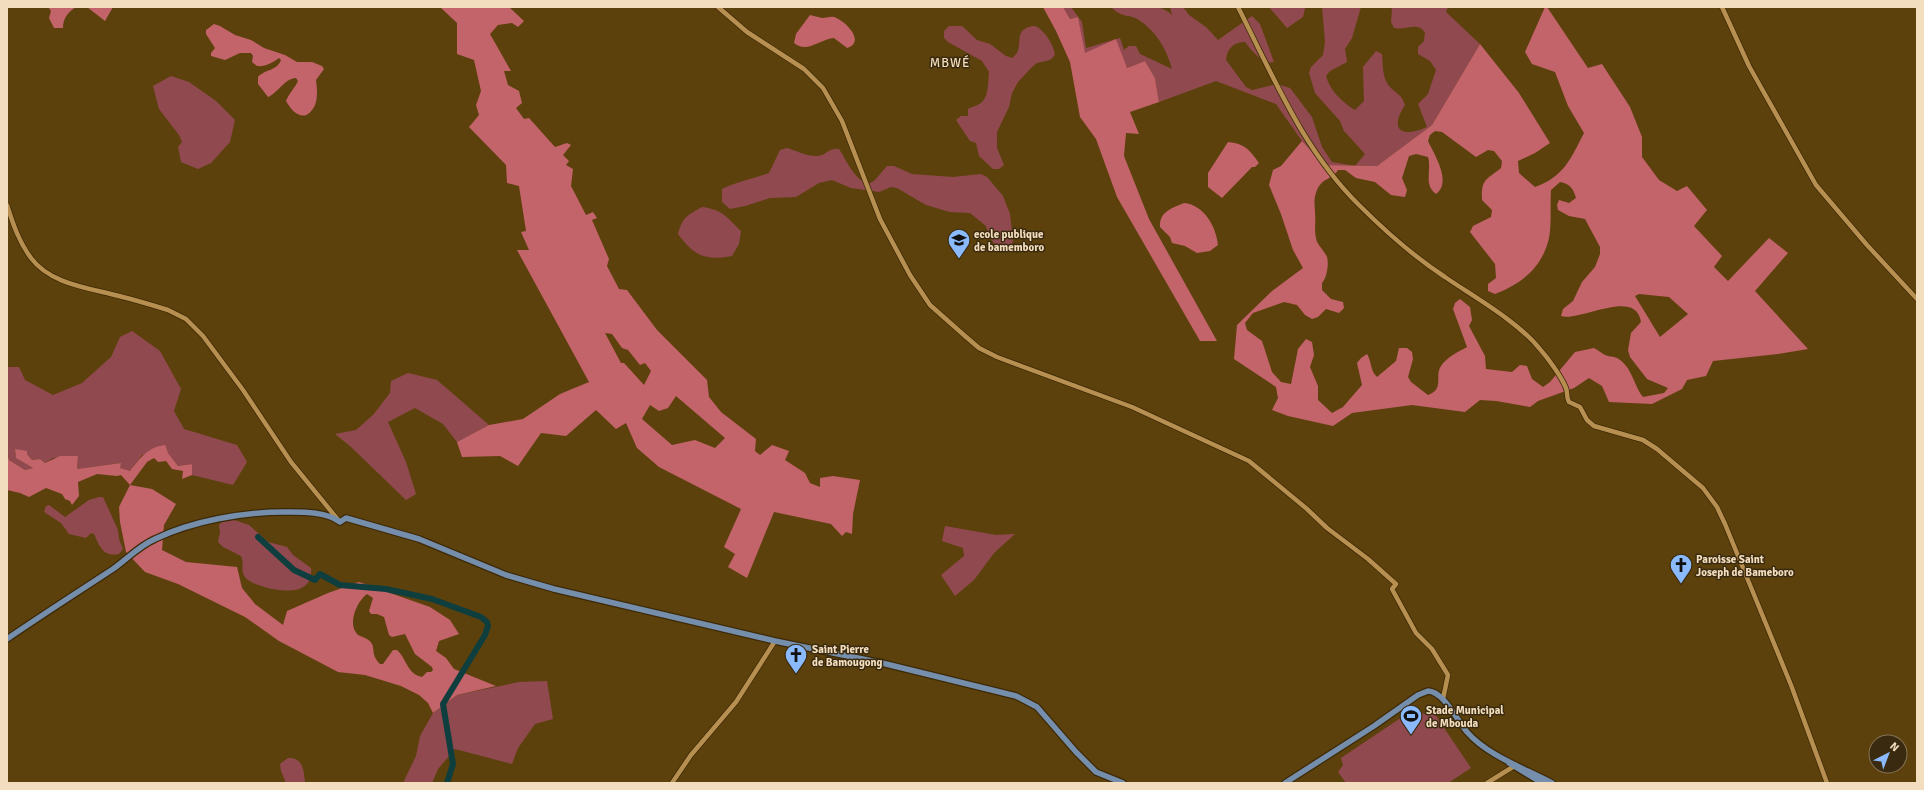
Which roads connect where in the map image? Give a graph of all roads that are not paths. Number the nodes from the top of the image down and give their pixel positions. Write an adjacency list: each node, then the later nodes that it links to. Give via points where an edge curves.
1 (718, 7): 9 (street, via 747,32 804,69 823,88 849,135 888,236 916,287 938,313 993,356 1132,407 1256,465 1327,528 1396,584 1392,589 1416,633 1432,649 1448,675)
2 (1238, 7): 17 (street, via 1301,130 1330,174 1357,204 1414,255 1515,325 1531,339 1566,387 1569,402 1580,407 1594,426 1643,440 1693,478 1711,498 1725,524 1791,685)
3 (1722, 7): 5 (street, via 1749,66 1816,185)
4 (7, 205): 6 (street, via 20,241 30,258 43,270 77,285 168,310 180,315 192,325 234,379 291,462)
5 (1917, 299)
6 (340, 522): 7 (main road, via 333,516 275,512 233,517 177,530 142,546 116,567); 8 (main road, via 346,518 396,531 510,576 554,589)
7 (7, 639)
8 (774, 641): 11 (street, via 736,702 690,755); 12 (main road, via 865,659 994,689 1024,699 1042,713 1096,772)
9 (1443, 699): 10 (main road, via 1472,736); 13 (main road, via 1433,691 1421,693)
10 (1514, 765): 14 (street); 15 (main road); 16 (main road)
11 (672, 783)
12 (1123, 783)
13 (1285, 783)
14 (1487, 783)
15 (1542, 783)
16 (1552, 783)
17 (1827, 783)

